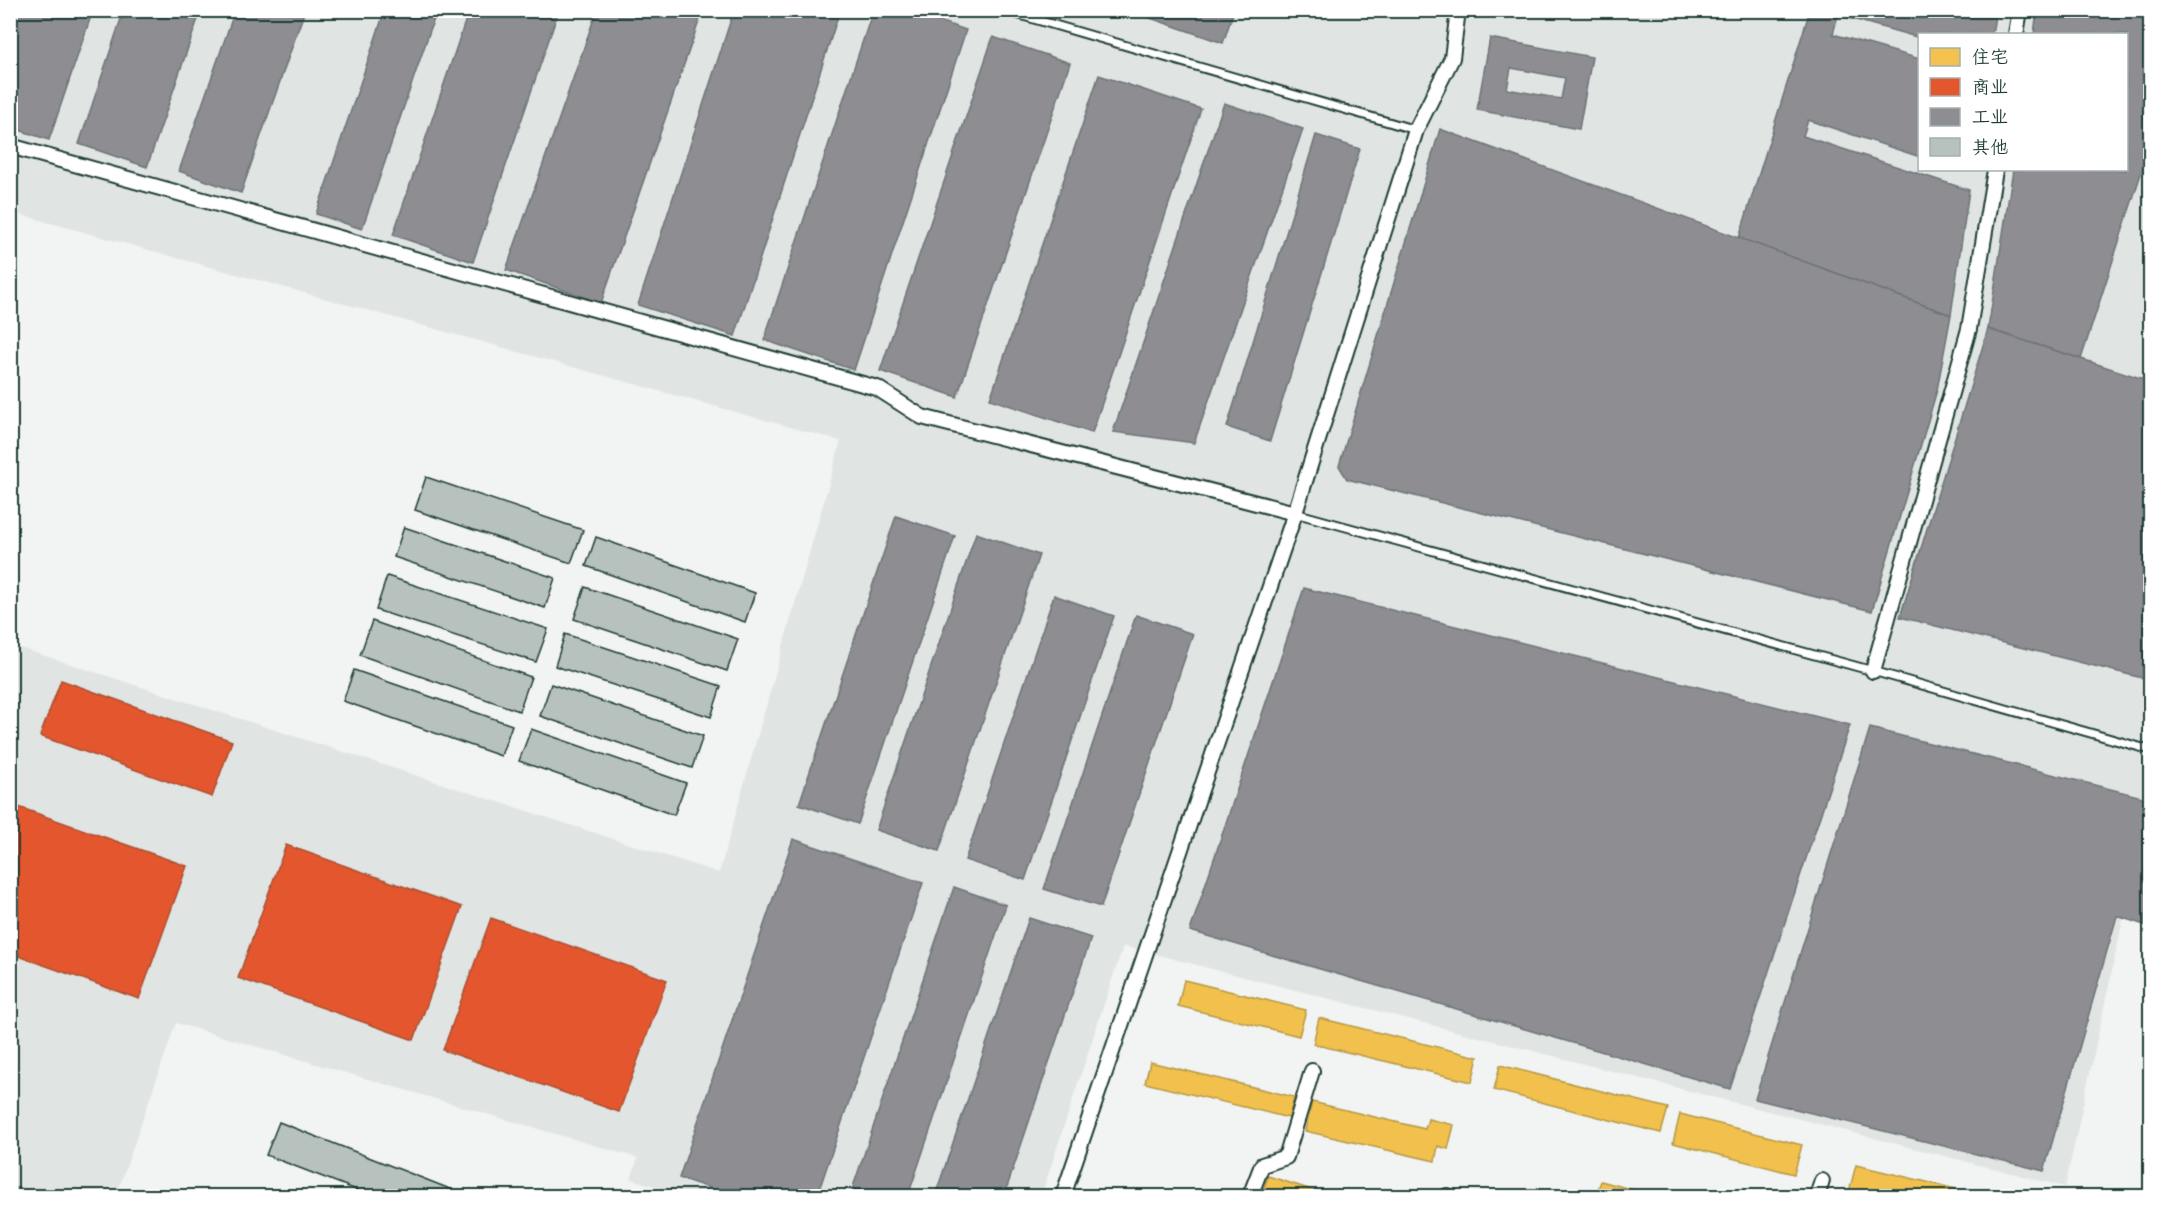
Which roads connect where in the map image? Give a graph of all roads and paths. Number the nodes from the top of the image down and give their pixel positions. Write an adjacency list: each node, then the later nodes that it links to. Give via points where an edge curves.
1 (1003, 10): 5 (lane)
2 (1458, 10): 5 (street, via 1452,58)
3 (2020, 10): 4 (street)
4 (2016, 33)
5 (1416, 130): 8 (street)
6 (10, 146): 8 (street, via 877,388 922,417)
7 (1995, 171): 9 (street, via 1969,329)
8 (1295, 513): 9 (lane); 13 (street)
9 (1873, 671): 10 (lane)
10 (2151, 750)
11 (1312, 1071): 14 (street, via 1286,1158 1262,1165)
12 (1822, 1181): 15 (street)
13 (1063, 1197)
14 (1250, 1197)
15 (1817, 1197)

